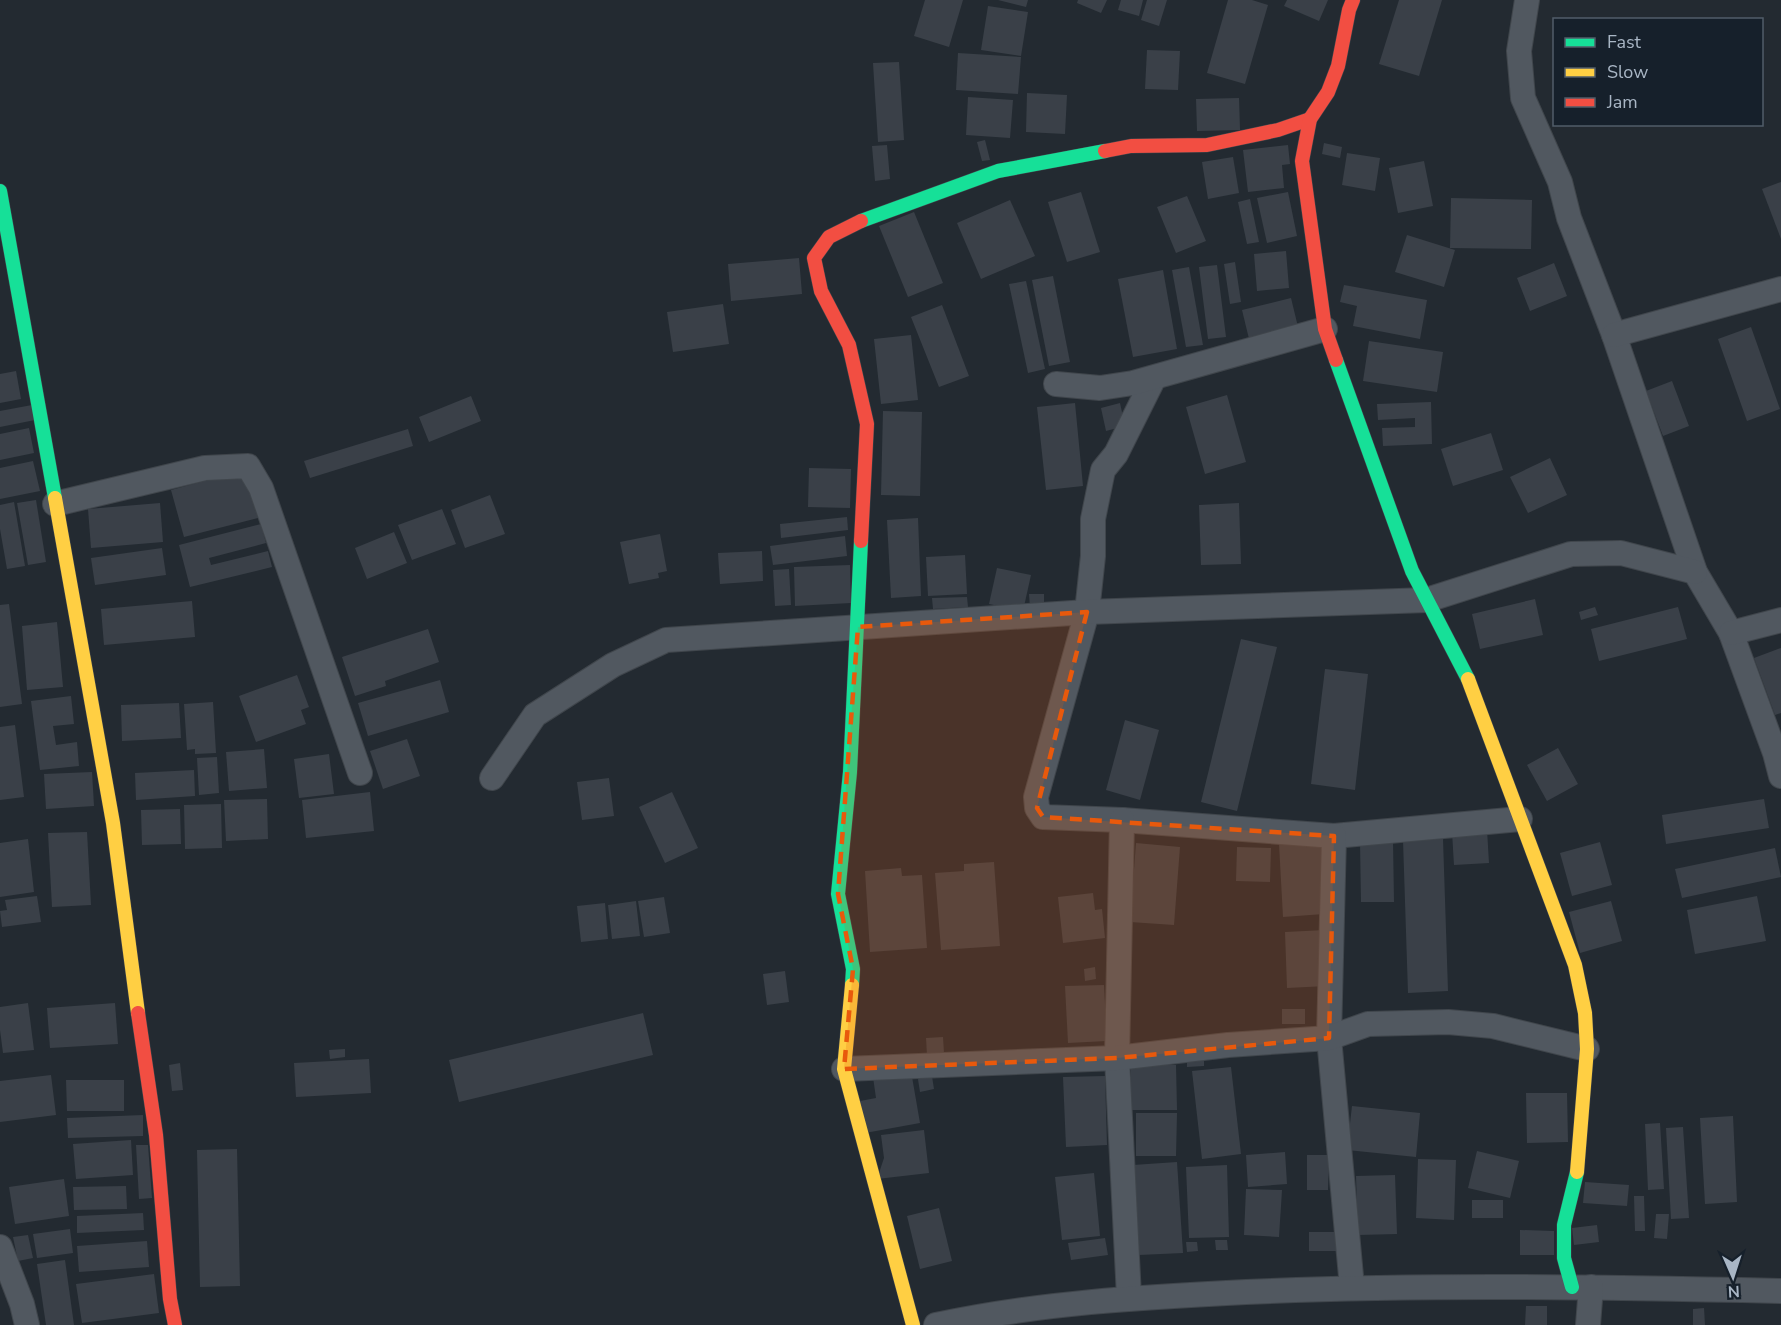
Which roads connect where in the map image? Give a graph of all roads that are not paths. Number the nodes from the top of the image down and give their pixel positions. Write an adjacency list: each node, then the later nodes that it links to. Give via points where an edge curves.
1 (1353, 0): 3 (street, via 1338,66 1328,92)
2 (1527, 0): 7 (street, via 1519,51 1523,98 1560,182 1569,218)
3 (1310, 119): 6 (street, via 1302,161); 15 (street, via 1207,145 1131,146 998,171 861,221 829,237 814,258 821,291 849,345 867,424)
4 (0, 191): 10 (street)
5 (1781, 289): 7 (street)
6 (1325, 329): 8 (street); 12 (street, via 1412,571)
7 (1614, 335): 11 (street)
8 (1154, 378): 9 (street, via 1100,388); 13 (street, via 1116,454 1103,470 1093,519)
9 (1056, 384)
10 (55, 504): 17 (street, via 206,468 248,466 261,488); 33 (street, via 113,823 156,1135)
11 (1695, 572): 12 (street, via 1621,553 1571,554); 16 (street)
12 (1427, 600): 13 (street); 20 (street, via 1464,668)
13 (1087, 612): 15 (street); 21 (street, via 1036,797 1037,808 1043,817)
14 (1781, 620): 16 (street)
15 (858, 627): 19 (street, via 666,640 613,664 535,715); 26 (street, via 838,894 853,969)
16 (1731, 633): 18 (street)
17 (360, 773)
18 (1781, 776)
19 (492, 778)
20 (1520, 819): 22 (street); 24 (street, via 1575,965 1585,1013)
21 (1122, 820): 22 (street); 25 (street)
22 (1334, 836): 23 (street)
23 (1329, 1038): 24 (street, via 1368,1024 1448,1022 1492,1026); 25 (street); 28 (street)
24 (1587, 1049): 29 (street, via 1578,1168 1564,1225 1564,1258)
25 (1117, 1058): 26 (street); 31 (street)
26 (844, 1069): 34 (street)
27 (0, 1247): 32 (street)
28 (1352, 1287): 29 (street); 31 (street)
29 (1581, 1287): 30 (street); 36 (street)
30 (1781, 1291)
31 (1129, 1298): 35 (street, via 1039,1306)
32 (27, 1325)
33 (175, 1325)
34 (913, 1325)
35 (936, 1325)
36 (1588, 1325)

